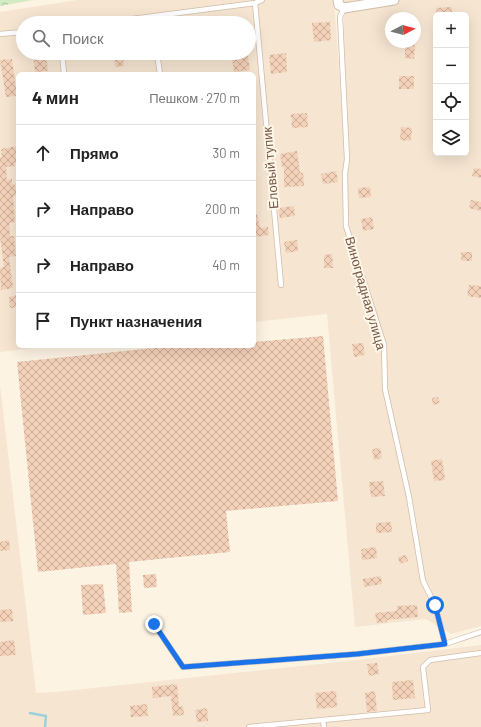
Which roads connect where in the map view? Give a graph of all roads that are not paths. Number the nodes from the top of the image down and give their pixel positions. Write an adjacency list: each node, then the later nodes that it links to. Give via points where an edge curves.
1 (262, 0): 4 (lane)
2 (338, 0): 5 (street, via 339,5)
3 (394, 0): 5 (street)
4 (255, 3): 6 (lane); 13 (lane, Еловый тупик)
5 (344, 8): 16 (lane, Виноградная улица, via 340,17 347,159 346,226 384,345 385,389 410,497 423,581 435,605)
6 (161, 16)
7 (16, 33): 8 (lane)
8 (0, 34)
9 (63, 60): 11 (lane)
10 (158, 60): 12 (lane)
11 (64, 72)
12 (160, 72)
13 (281, 285)
14 (154, 624): 16 (lane, via 183,667 357,654)
15 (481, 632): 16 (lane)
16 (445, 644)
17 (481, 653): 18 (lane, via 430,660 423,668 428,710)
18 (323, 720): 19 (lane); 20 (lane)
19 (249, 727)
20 (324, 727)

